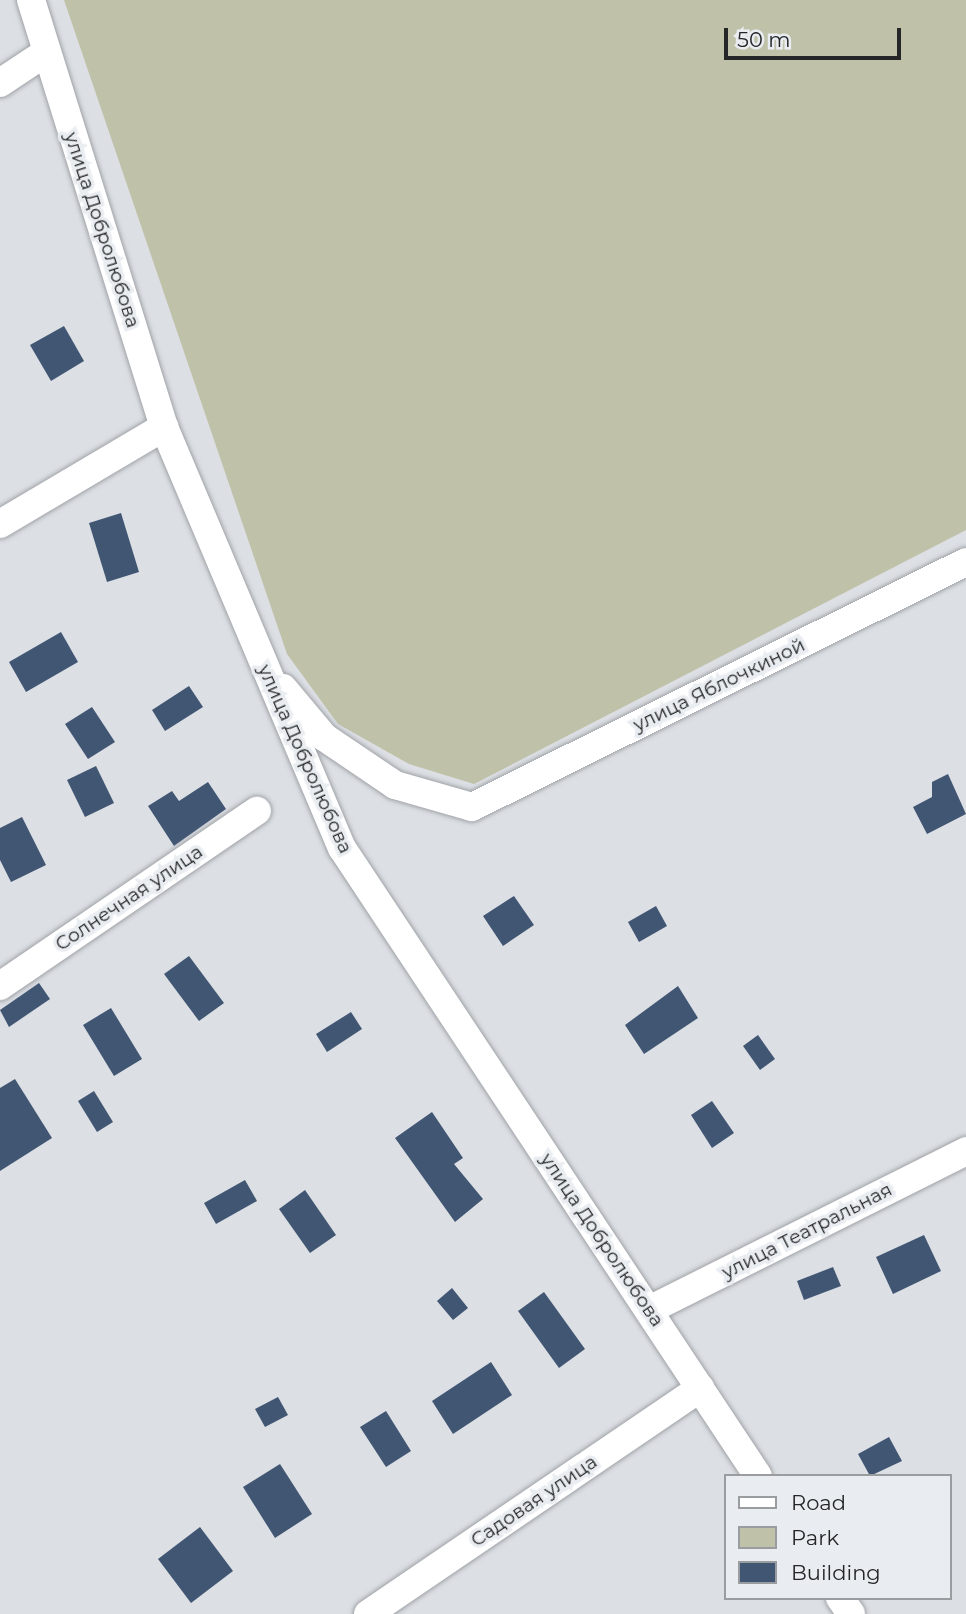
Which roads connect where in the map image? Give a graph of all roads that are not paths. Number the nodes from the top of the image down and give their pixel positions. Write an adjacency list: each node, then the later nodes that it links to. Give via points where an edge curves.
1 (32, 0): 2 (street, улица Добролюбова)
2 (45, 53): 3 (street); 4 (street, улица Добролюбова)
3 (0, 83)
4 (164, 428): 5 (street); 7 (street, улица Добролюбова)
5 (0, 524)
6 (966, 562): 7 (street, улица Яблочкиной, via 472,807 395,785 324,737)
7 (264, 665): 11 (street, улица Добролюбова, via 342,848)
8 (257, 811): 9 (street, Солнечная улица)
9 (0, 986)
10 (966, 1151): 11 (street, улица Театральная)
11 (649, 1311): 12 (street, улица Добролюбова)
12 (700, 1388): 13 (street, улица Добролюбова); 14 (street, Садовая улица)
13 (757, 1474)
14 (368, 1614)

